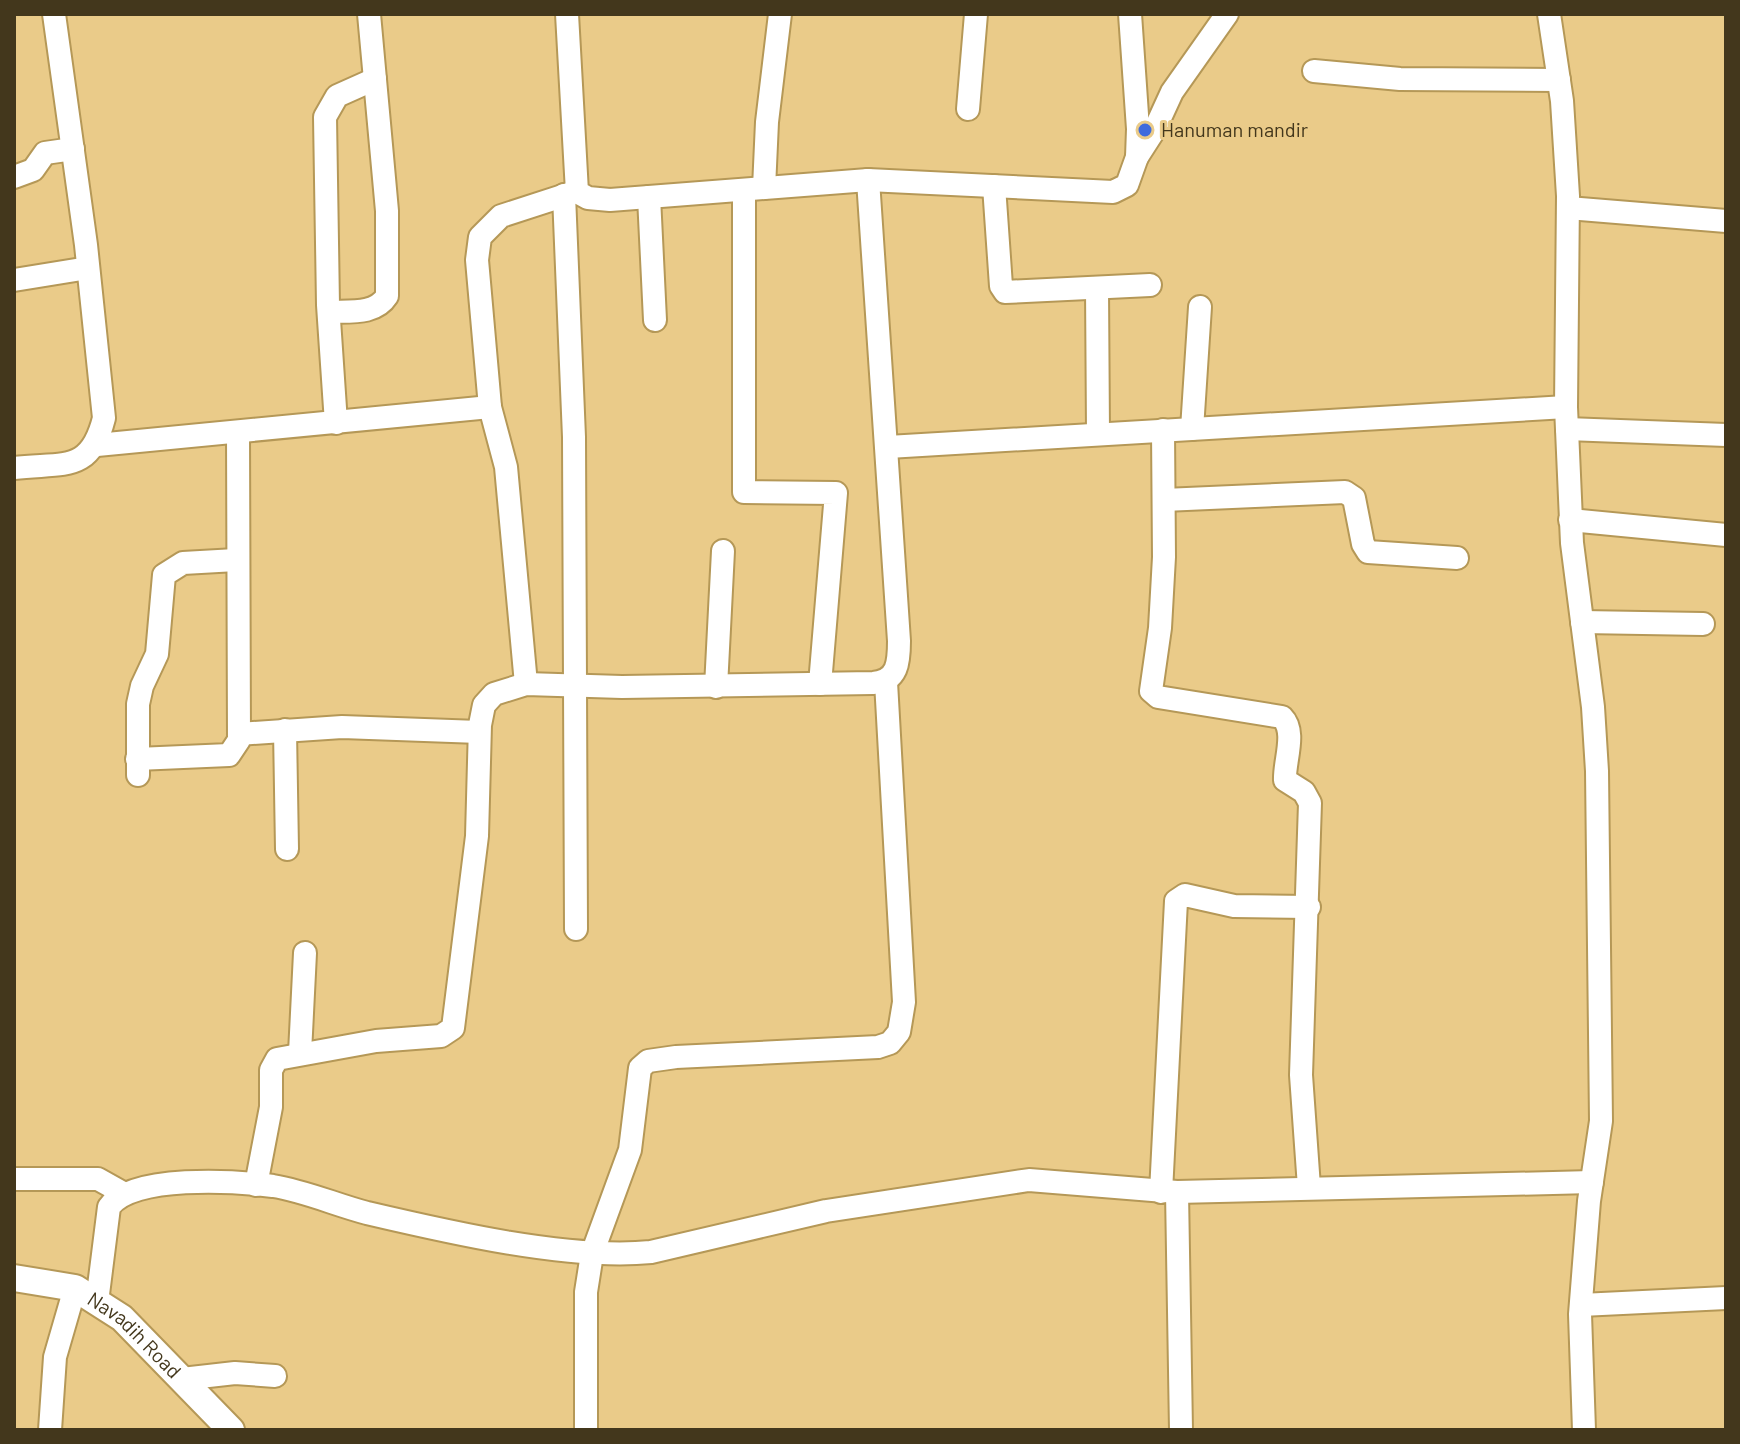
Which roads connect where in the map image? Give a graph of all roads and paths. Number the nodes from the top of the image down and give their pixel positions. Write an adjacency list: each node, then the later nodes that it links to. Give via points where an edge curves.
1 (54, 14): 13 (street)
2 (369, 14): 10 (street)
3 (567, 14): 19 (street)
4 (780, 14): 18 (street)
5 (976, 14): 12 (street)
6 (1130, 14): 14 (street)
7 (1227, 14): 14 (street, via 1178,82)
8 (1549, 14): 11 (street)
9 (1314, 71): 11 (street, via 1400,79)
10 (375, 79): 28 (street, via 337,96 325,117); 28 (street, via 387,211 387,296 371,310)
11 (1559, 80): 21 (street)
12 (968, 109)
13 (73, 149): 15 (street, via 45,153 33,170); 23 (street)
14 (1137, 157): 17 (street, via 1127,185 1113,192)
15 (14, 177)
16 (868, 180): 17 (street); 18 (street); 39 (street)
17 (994, 186): 26 (street, via 1002,289)
18 (754, 189): 20 (street); 51 (street, via 744,492 836,493)
19 (570, 193): 20 (street, via 610,200); 30 (street, via 501,216 480,237 477,260); 52 (street)
20 (649, 197): 29 (street)
21 (1568, 208): 22 (street); 31 (street)
22 (1726, 221)
23 (88, 268): 24 (street); 38 (street, via 104,418)
24 (14, 280)
25 (1150, 285): 26 (street)
26 (1097, 288): 36 (street)
27 (1200, 307): 33 (street)
28 (329, 312): 32 (street)
29 (655, 320)
30 (490, 407): 32 (street); 50 (street, via 506,467)
31 (1566, 418): 33 (street); 37 (street); 42 (street)
32 (336, 423): 35 (street)
33 (1192, 429): 34 (street)
34 (1163, 430): 36 (street); 41 (street)
35 (238, 432): 38 (street); 46 (street)
36 (1098, 433): 39 (street)
37 (1726, 435)
38 (97, 445): 40 (street, via 78,460)
39 (888, 447): 49 (street, via 899,662)
40 (14, 468)
41 (1164, 500): 45 (street, via 1345,492 1357,505 1368,552); 58 (street, via 1160,628 1151,691 1158,697 1273,714 1288,723 1285,780 1304,792 1310,803)
42 (1570, 520): 43 (street); 47 (street)
43 (1726, 535)
44 (723, 551): 53 (street)
45 (1457, 558)
46 (236, 560): 56 (street); 56 (street, via 183,563 164,575 157,654 138,704 138,767 229,755)
47 (1582, 622): 48 (street); 63 (street, via 1594,723 1599,862 1601,1121)
48 (1703, 624)
49 (886, 682): 51 (street); 68 (street, via 903,954 899,1032 878,1047 648,1061 640,1068 630,1150)
50 (526, 684): 52 (street); 55 (street, via 494,694 484,705)
51 (820, 684): 53 (street)
52 (573, 685): 53 (street); 59 (street)
53 (716, 687)
54 (285, 730): 55 (street); 56 (street); 57 (street)
55 (479, 732): 61 (street, via 477,836 453,1028 441,1036)
56 (239, 734)
57 (287, 849)
58 (1309, 907): 65 (street, via 1301,1075); 66 (street, via 1234,906 1185,895 1176,901)
59 (576, 929)
60 (305, 953): 61 (street)
61 (300, 1053): 64 (street, via 272,1064 271,1107)
62 (14, 1179): 67 (street, via 98,1179)
63 (1592, 1182): 65 (street); 73 (street)
64 (256, 1185): 67 (street, via 171,1183); 68 (street, via 427,1225)
65 (1309, 1187): 66 (street)
66 (1169, 1192): 68 (street, via 1055,1181 986,1184 813,1213 651,1252); 79 (street)
67 (123, 1193): 72 (street, via 109,1207 105,1221)
68 (592, 1254): 78 (street, via 585,1317)
69 (14, 1278): 70 (main road, Navadih Road)
70 (75, 1288): 72 (main road, Navadih Road); 76 (street, via 55,1357)
71 (1726, 1298): 73 (street)
72 (97, 1302): 75 (main road, Navadih Road, via 122,1318)
73 (1581, 1305): 80 (street)
74 (275, 1376): 75 (street, via 235,1373)
75 (182, 1379): 77 (main road, Navadih Road)
76 (50, 1430)
77 (231, 1430)
78 (586, 1430)
79 (1181, 1430)
80 (1584, 1430)

